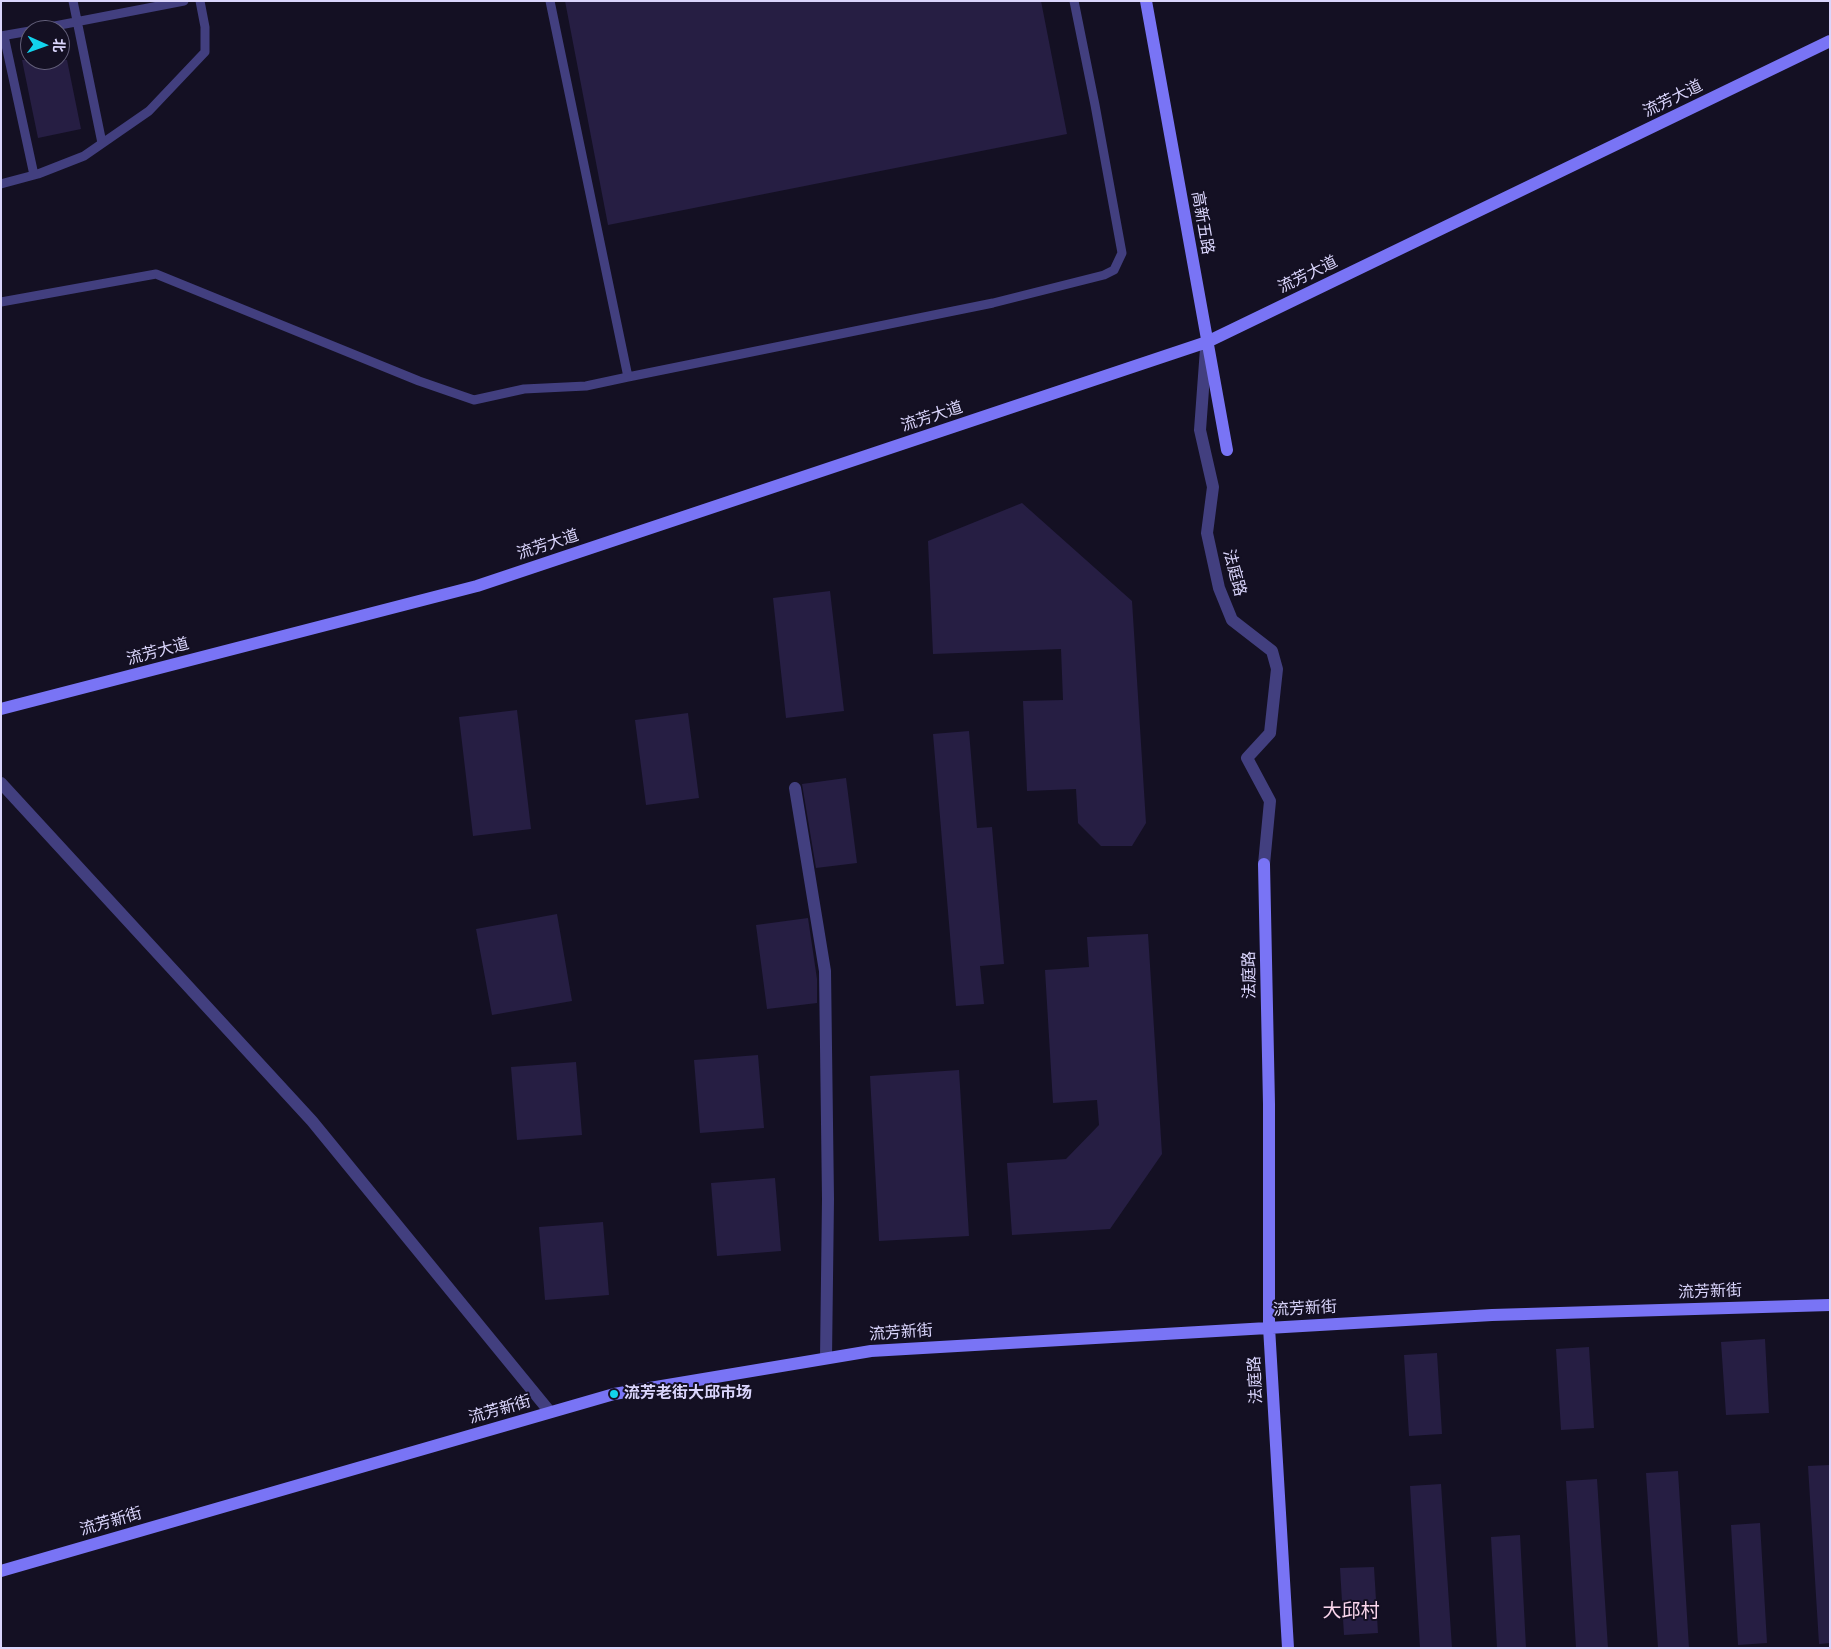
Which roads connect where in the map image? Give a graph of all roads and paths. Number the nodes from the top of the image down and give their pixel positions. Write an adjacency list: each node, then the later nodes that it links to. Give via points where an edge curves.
1 (73, 1): 7 (lane)
2 (184, 1): 7 (lane)
3 (200, 1): 12 (lane, via 205,52 149,111)
4 (550, 1): 17 (lane)
5 (1074, 1): 17 (lane, via 1122,253 1114,270 993,303)
6 (1146, 1): 16 (main road, 高新五路)
7 (77, 22): 8 (lane); 12 (lane)
8 (70, 23)
9 (20, 33): 10 (lane)
10 (3, 36): 13 (lane)
11 (1830, 41): 16 (main road, 流芳大道)
12 (102, 143): 13 (lane, via 84,156)
13 (34, 175): 14 (lane)
14 (1, 184)
15 (1, 302): 17 (lane, via 156,274 474,400 524,389 586,386)
16 (1207, 342): 18 (main road, 高新五路); 19 (main road, 流芳大道, via 477,586); 22 (street, 法庭路, via 1200,430 1213,487 1207,533 1219,588 1232,620 1272,651 1277,669 1270,733 1247,758 1270,801)
17 (628, 377)
18 (1227, 450)
19 (1, 709)
20 (1, 783): 26 (street, via 312,1121)
21 (795, 788): 25 (street, via 825,971)
22 (1264, 864): 24 (main road, 法庭路)
23 (1830, 1304): 24 (main road, 流芳新街, via 1492,1315)
24 (1269, 1327): 25 (main road, 流芳新街, via 871,1351); 28 (main road, 法庭路)
25 (826, 1358): 26 (main road, 流芳新街, via 614,1394)
26 (550, 1412): 27 (main road, 流芳新街)
27 (1, 1571)
28 (1288, 1648)

